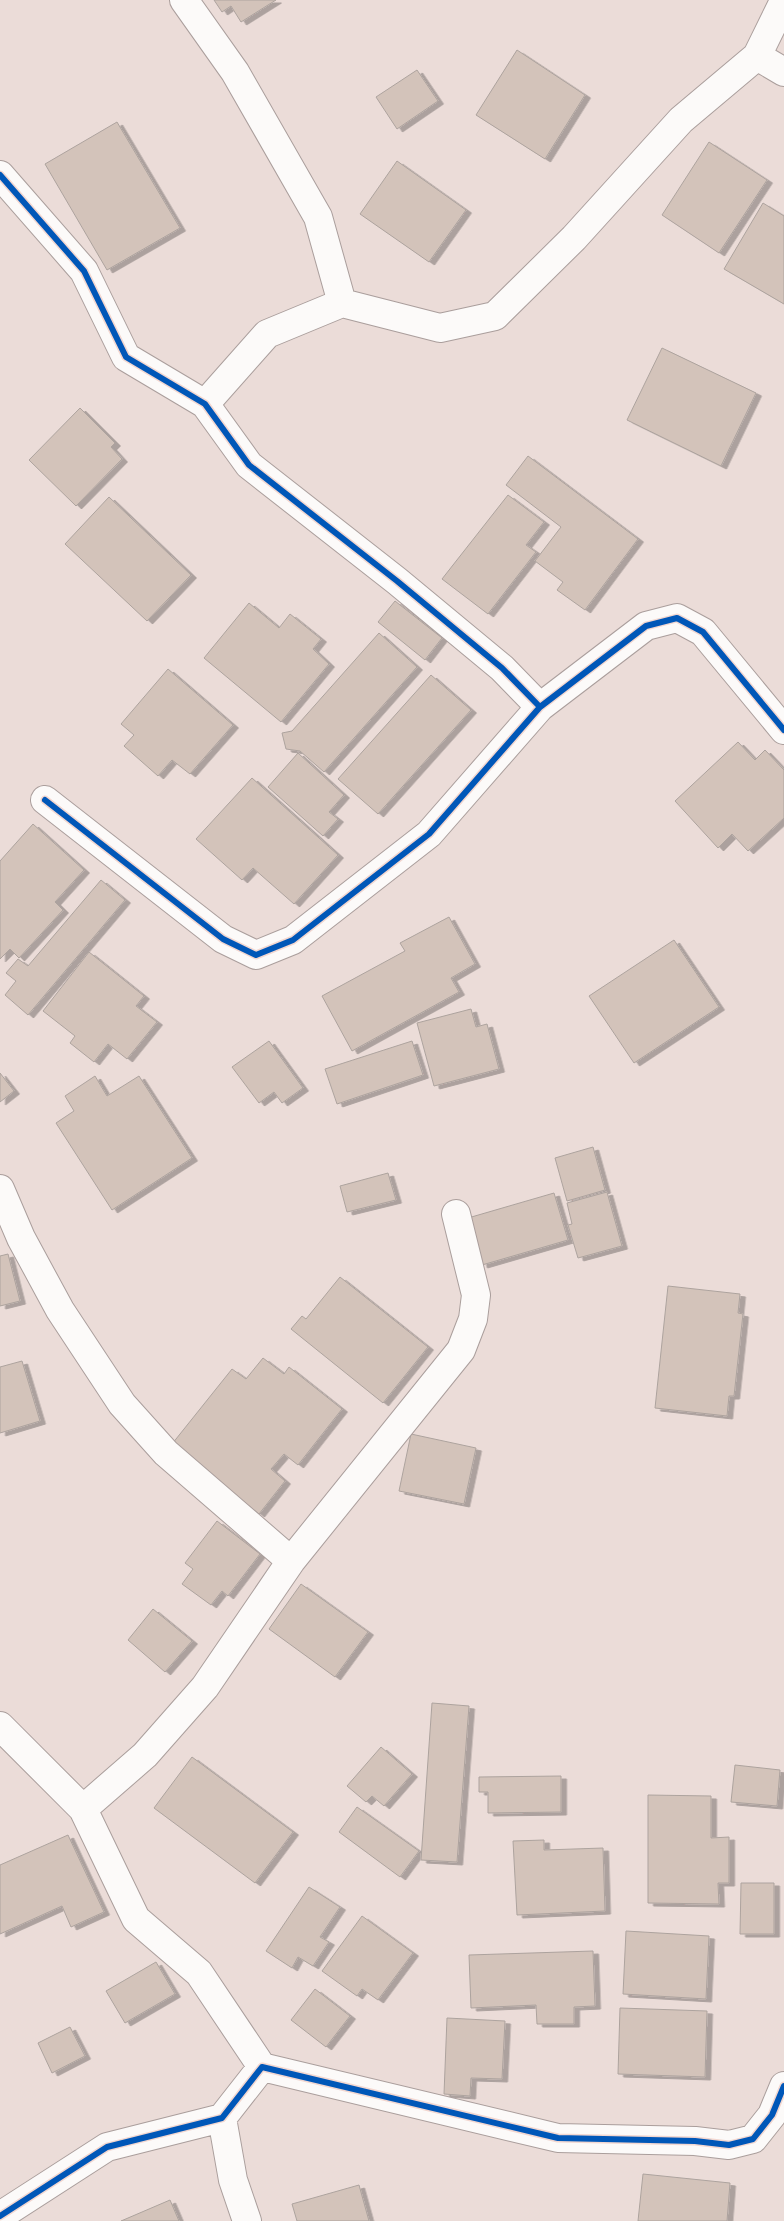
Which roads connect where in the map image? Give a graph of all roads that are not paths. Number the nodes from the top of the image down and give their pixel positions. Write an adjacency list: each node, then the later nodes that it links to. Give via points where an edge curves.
1 (184, 0): 6 (street, via 234,72 318,217)
2 (784, 1): 3 (street)
3 (757, 56): 4 (street); 6 (street, via 681,120 574,238 495,316 440,328)
4 (784, 72)
5 (0, 175): 7 (street, via 84,271 126,356)
6 (342, 303): 7 (street, via 267,334)
7 (205, 404): 8 (street, via 249,465 397,580 502,668)
8 (540, 707): 9 (street, via 646,626 677,618 704,632); 10 (street, via 429,834 293,940 256,955 223,939)
9 (784, 730)
10 (45, 800)
11 (0, 1189): 13 (street)
12 (456, 1214): 14 (street, via 476,1295 473,1319 462,1350)
13 (10, 1240): 14 (street, via 122,1404 166,1453)
14 (291, 1561): 16 (street, via 205,1687 145,1755)
15 (0, 1726): 16 (street)
16 (84, 1808): 17 (street, via 136,1919 199,1973)
17 (262, 2067): 18 (street, via 558,2138 695,2141 729,2145 753,2139 772,2115); 19 (street)
18 (784, 2086)
19 (222, 2118): 20 (street, via 107,2147); 21 (street, via 233,2180)
20 (0, 2216)
21 (247, 2221)

